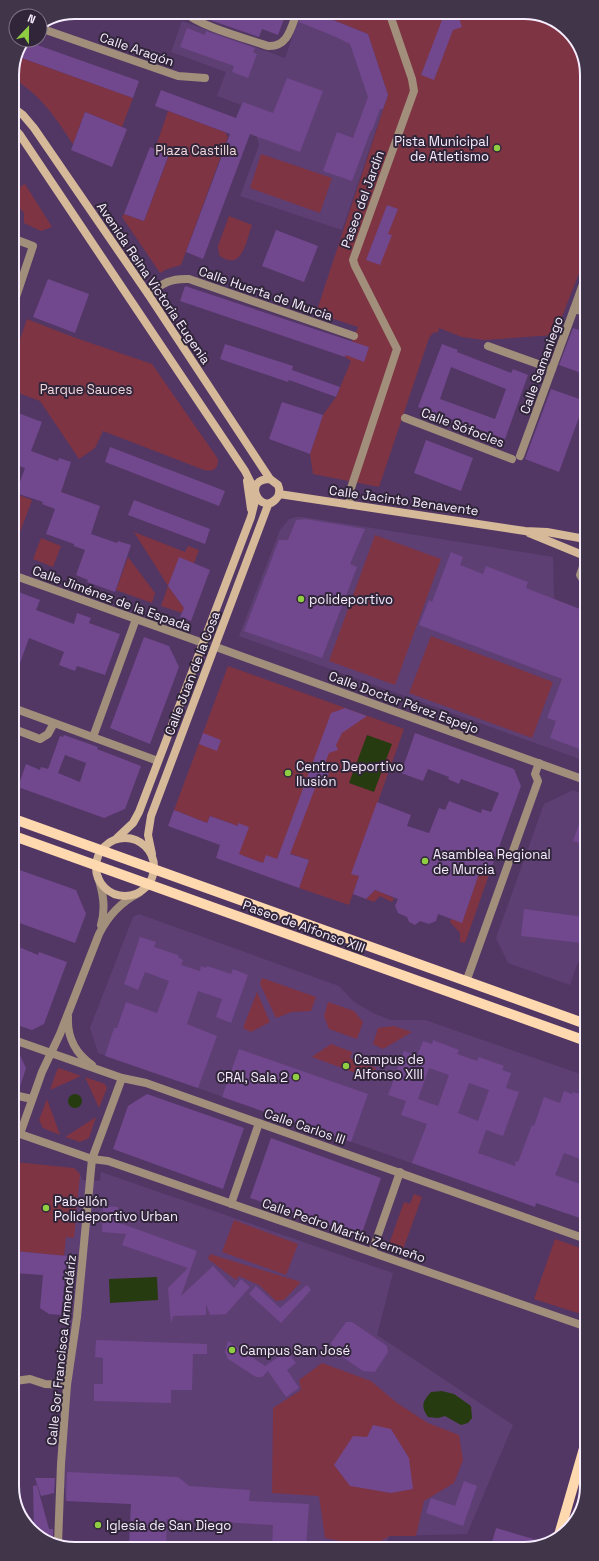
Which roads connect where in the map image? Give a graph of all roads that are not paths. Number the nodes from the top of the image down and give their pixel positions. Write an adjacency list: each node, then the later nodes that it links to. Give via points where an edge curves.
1 (192, 19): 2 (street, via 274,47 287,37)
2 (294, 19)
3 (391, 19): 24 (street, Paseo del Jardín, via 414,90 353,260 397,349 351,488)
4 (48, 31): 5 (street, Calle Aragón, via 178,76)
5 (205, 78)
6 (19, 113): 11 (main road, Avenida Reina Victoria Eugenia, via 34,128)
7 (19, 134): 19 (main road)
8 (19, 241): 9 (street, via 33,246)
9 (19, 288)
10 (580, 292): 12 (street, Calle Samaniego)
11 (148, 294): 14 (street, Calle Huerta de Murcia, via 176,278 189,279); 20 (main road, Avenida Reina Victoria Eugenia)
12 (574, 309): 13 (street); 16 (street, Calle Samaniego)
13 (580, 311)
14 (354, 336)
15 (488, 346): 16 (street)
16 (552, 369): 18 (street, Calle Samaniego)
17 (405, 418): 18 (street, Calle Sófocles)
18 (516, 457)
19 (245, 471): 21 (main road); 25 (main road)
20 (270, 479): 21 (main road, via 260,481 256,486); 22 (main road, via 278,484)
21 (256, 494): 23 (main road, via 260,501); 25 (main road, Calle Juan de la Cosa)
22 (280, 494): 23 (main road); 24 (main road, Calle Jacinto Benavente)
23 (270, 503): 32 (main road, Calle Juan de la Cosa)
24 (349, 505): 26 (main road, Calle Jacinto Benavente)
25 (251, 517): 31 (main road, Calle Juan de la Cosa)
26 (525, 530): 27 (main road, Calle Jacinto Benavente); 28 (main road, Calle Jacinto Benavente)
27 (580, 538)
28 (580, 554)
29 (19, 577): 30 (street, Calle Jiménez de la Espada)
30 (136, 619): 31 (street, Calle Jiménez de la Espada); 36 (street)
31 (203, 643): 37 (main road, Calle Juan de la Cosa)
32 (216, 646): 38 (street, Calle Doctor Pérez Espejo); 44 (main road, Calle Juan de la Cosa, via 151,816 148,835)
33 (19, 710): 34 (street)
34 (54, 723): 35 (street, via 48,734 40,739); 36 (street)
35 (19, 732)
36 (93, 737): 37 (street)
37 (158, 761): 42 (main road, Calle Juan de la Cosa, via 136,818)
38 (539, 763): 39 (street, Calle Doctor Pérez Espejo); 51 (street, via 535,774 538,781)
39 (580, 778)
40 (19, 821): 43 (main road, Paseo de Alfonso XIII)
41 (19, 838): 45 (main road, Paseo de Alfonso XIII)
42 (118, 838): 43 (main road, Calle Juan de la Cosa); 44 (main road, via 138,840)
43 (101, 850): 45 (main road); 46 (main road, Paseo de Alfonso XIII)
44 (152, 854): 46 (main road, Calle Juan de la Cosa)
45 (96, 864): 47 (main road); 48 (main road, Paseo de Alfonso XIII)
46 (154, 869): 48 (main road); 51 (main road, Paseo de Alfonso XIII)
47 (98, 877): 49 (main road, via 104,887 117,895 127,896); 50 (street, via 104,911)
48 (149, 884): 49 (main road); 54 (main road, Paseo de Alfonso XIII)
49 (138, 892): 50 (street, via 115,910)
50 (99, 934): 52 (street)
51 (466, 982): 53 (main road, Paseo de Alfonso XIII)
52 (70, 1006): 56 (street); 57 (street, via 68,1026 72,1041 85,1060)
53 (580, 1022)
54 (580, 1039)
55 (19, 1042): 56 (street, Calle Carlos III)
56 (51, 1053): 57 (street, Calle Carlos III); 60 (street)
57 (98, 1069): 58 (street, Calle Carlos III)
58 (122, 1078): 61 (street, Calle Carlos III, via 146,1083); 64 (street, Calle Sor Francisca Armendáriz)
59 (19, 1096): 60 (street)
60 (32, 1099): 62 (street)
61 (259, 1123): 65 (street, Calle Carlos III); 66 (street)
62 (19, 1131)
63 (19, 1137): 64 (street, Calle Pedro Martín Zermeño)
64 (92, 1160): 66 (street, Calle Pedro Martín Zermeño, via 108,1161); 71 (street, Calle Sor Francisca Armendáriz, via 77,1317)
65 (400, 1172): 67 (street, Calle Carlos III); 68 (street)
66 (231, 1204): 68 (street, Calle Pedro Martín Zermeño)
67 (580, 1236)
68 (372, 1252): 69 (street, Calle Pedro Martín Zermeño)
69 (580, 1325)
70 (19, 1380): 71 (street)
71 (67, 1385): 74 (street, Calle Sor Francisca Armendáriz)
72 (580, 1462): 73 (main road)
73 (561, 1527)
74 (58, 1539)

